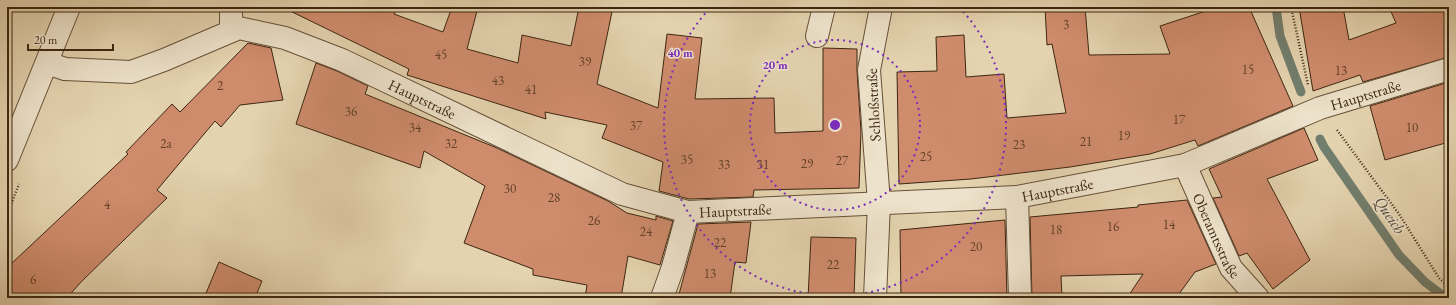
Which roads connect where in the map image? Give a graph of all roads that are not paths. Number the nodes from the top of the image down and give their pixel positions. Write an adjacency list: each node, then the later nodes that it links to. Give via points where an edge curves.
1 (69, 7): 7 (street)
2 (231, 7): 5 (street)
3 (824, 7): 6 (street)
4 (882, 7): 12 (street, Schloßstraße, via 869,70)
5 (231, 31): 7 (street, Hauptstraße, via 131,72 65,69); 13 (street, Hauptstraße, via 239,28 285,38 342,60 622,194)
6 (817, 36)
7 (47, 63): 9 (street)
8 (1449, 69): 10 (street, Hauptstraße, via 1315,99)
9 (7, 160)
10 (1185, 166): 11 (street, Hauptstraße); 17 (street, Oberamtsstraße, via 1231,268)
11 (1017, 197): 12 (street, Hauptstraße); 16 (street)
12 (880, 203): 13 (street, Hauptstraße); 15 (street, Schloßstraße)
13 (688, 212): 14 (street)
14 (662, 298)
15 (875, 298)
16 (1020, 298)
17 (1258, 298)

